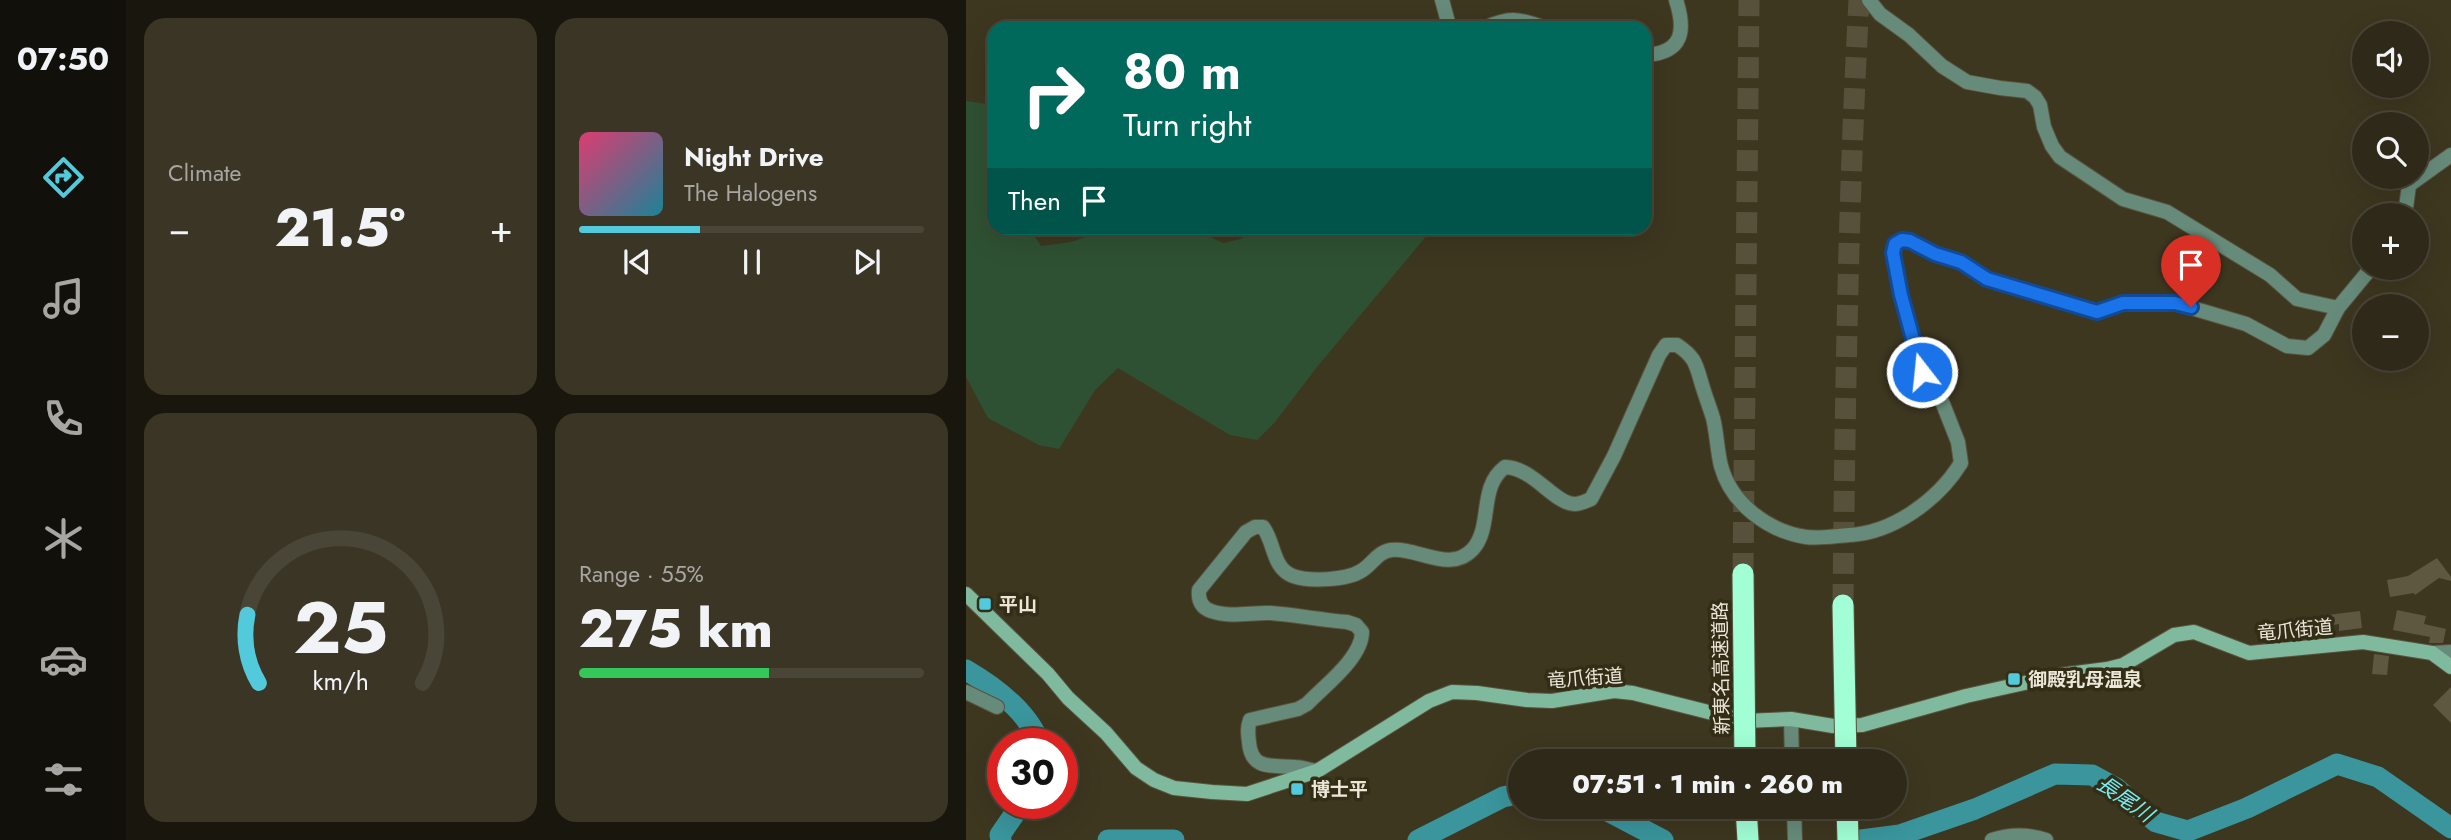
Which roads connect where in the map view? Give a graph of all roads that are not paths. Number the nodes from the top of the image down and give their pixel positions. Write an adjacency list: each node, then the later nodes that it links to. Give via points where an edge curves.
1 (1442, 0): 4 (street)
2 (1676, 0): 7 (street, via 1682,32 1665,53)
3 (1869, 0): 11 (street, via 1942,66 1968,82 2027,91 2035,97 2060,157 2123,200 2167,212 2270,275 2297,299)
4 (1448, 21)
5 (1499, 21): 6 (street)
6 (1526, 21)
7 (1652, 54)
8 (2451, 155): 9 (street, via 2409,185)
9 (2407, 203)
10 (2361, 280): 11 (street)
11 (2338, 308): 24 (street, via 2324,335 2308,348 2287,345 2246,324 2175,303 2123,303 2097,312 1987,279 1961,262 1902,240 1893,253 1901,295 1922,372 1941,399 1961,463 1928,502 1894,522 1864,534 1806,537 1757,517 1738,501 1727,482 1696,362 1677,345 1666,345 1591,499 1563,502 1524,472 1505,467 1490,483 1476,546 1464,557 1451,560 1392,550 1344,578 1294,576 1281,567 1263,527 1255,527 1199,590 1202,606 1212,612 1347,622 1362,632 1356,653 1307,704 1250,720 1248,726 1254,761)
12 (1743, 575): 21 (highway, 新東名高速道路, bridge)
13 (966, 594): 24 (main road, 竜爪街道, via 1136,768 1154,780 1174,788 1247,794)
14 (1843, 605): 23 (highway, bridge)
15 (2451, 652): 16 (street)
16 (2432, 653): 17 (main road, 竜爪街道); 20 (main road, 竜爪街道, via 2363,642 2249,653 2194,632 2174,635 2123,665 1979,693 1862,725)
17 (2451, 667)
18 (966, 692): 19 (street)
19 (997, 707)
20 (1791, 719): 22 (street); 24 (main road, 竜爪街道, via 1744,721 1614,691 1552,701 1452,692 1429,701)
21 (1745, 749)
22 (1792, 749)
23 (1846, 749)
24 (1317, 771)
25 (1747, 819): 28 (highway)
26 (1794, 819): 29 (street)
27 (1847, 819): 30 (highway)
28 (1748, 840)
29 (1795, 840)
30 (1848, 840)
31 (1992, 840): 32 (street, via 2034,836)
32 (2046, 840)

